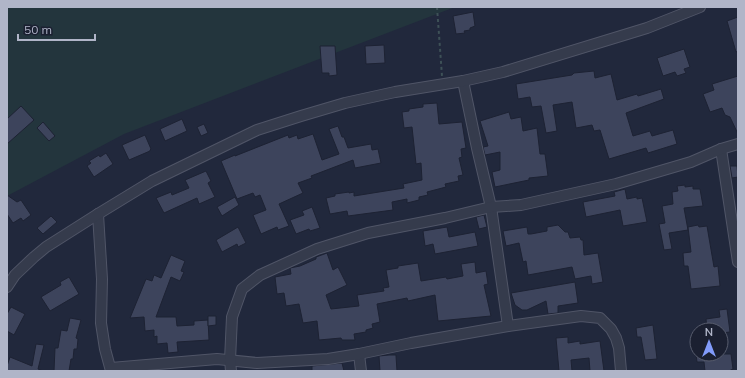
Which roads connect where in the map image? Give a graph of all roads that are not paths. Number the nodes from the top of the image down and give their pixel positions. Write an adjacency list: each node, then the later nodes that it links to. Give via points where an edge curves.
1 (700, 7): 2 (street, via 604,42)
2 (463, 81): 5 (street); 6 (street, via 345,103 258,130 152,182)
3 (738, 144): 4 (street)
4 (721, 150): 5 (street, via 692,162 616,184 521,205); 7 (street)
5 (491, 207): 9 (street); 11 (street, via 336,242 260,276 242,289 232,317)
6 (98, 214): 8 (street, via 38,254); 12 (street, via 102,279 101,323)
7 (738, 262)
8 (7, 287)
9 (508, 326): 10 (street); 15 (street, via 580,316 600,318 616,338)
10 (359, 354): 11 (street, via 275,363); 14 (street)
11 (230, 360): 12 (street); 13 (street)
12 (111, 369)
13 (231, 371)
14 (361, 371)
15 (621, 371)

